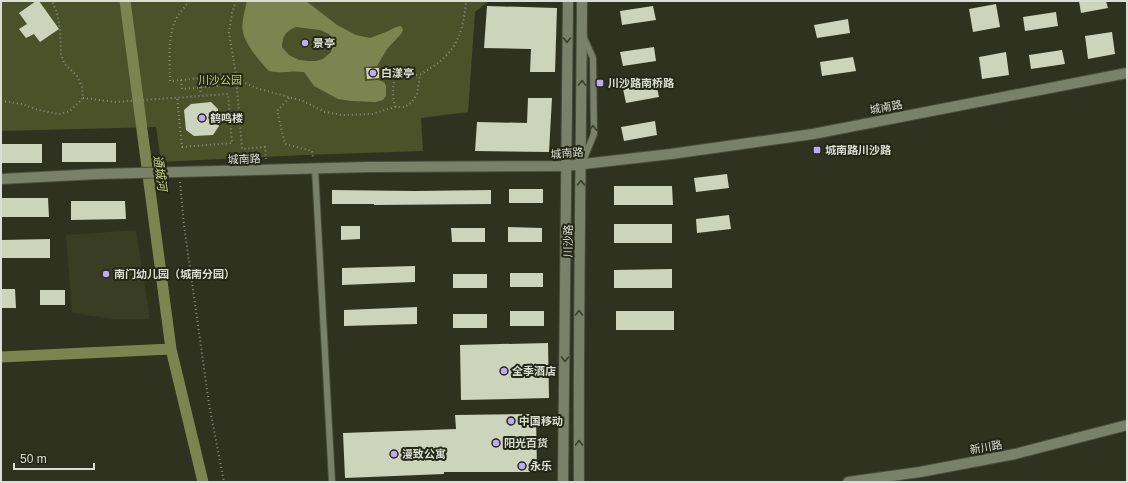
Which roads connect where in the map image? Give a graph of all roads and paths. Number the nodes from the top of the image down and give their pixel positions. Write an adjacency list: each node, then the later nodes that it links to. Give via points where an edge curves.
1 (52, 1): 17 (path, via 58,13 60,54 64,64 77,76)
2 (189, 1): 13 (path, via 176,18 169,48 170,81)
3 (236, 1): 9 (path, via 229,33)
4 (466, 1): 10 (path, via 460,37 439,62)
5 (568, 1): 22 (street, 川沙路, one-way to 22)
6 (582, 1): 21 (street, 川沙路, one-way to 6)
7 (381, 72): 12 (path)
8 (1127, 73): 21 (street, 城南路, via 814,134)
9 (236, 75): 11 (path); 18 (path, via 256,88); 24 (path, via 242,149 265,147)
10 (420, 75): 12 (path); 20 (path, via 417,94 412,102 405,107)
11 (216, 77): 13 (path); 14 (path, via 216,86)
12 (395, 77): 20 (path, via 392,93)
13 (181, 80): 14 (path, via 182,89)
14 (200, 88): 15 (path)
15 (201, 96): 16 (path); 16 (path, via 228,94 232,143 182,147)
16 (177, 97): 17 (path, via 115,102)
17 (83, 98): 19 (path, via 70,111 60,114)
18 (290, 98): 20 (path, via 303,101 324,112 343,115 372,114); 23 (path, via 277,111 285,144 312,151)
19 (1, 101)
20 (395, 107)
21 (581, 164): 22 (street, 城南路); 31 (street, 川沙路, one-way to 21)
22 (566, 166): 23 (street, 城南路); 30 (street, 川沙路, one-way to 30)
23 (315, 169): 24 (street, 城南路); 29 (lane)
24 (267, 170): 25 (street, 城南路)
25 (180, 173): 26 (street, 城南路); 28 (path, via 184,226 208,404)
26 (1, 179)
27 (1127, 425): 32 (street, 新川路, via 1015,454 920,472)
28 (224, 482)
29 (332, 482)
30 (563, 482)
31 (579, 482)
32 (848, 482)

